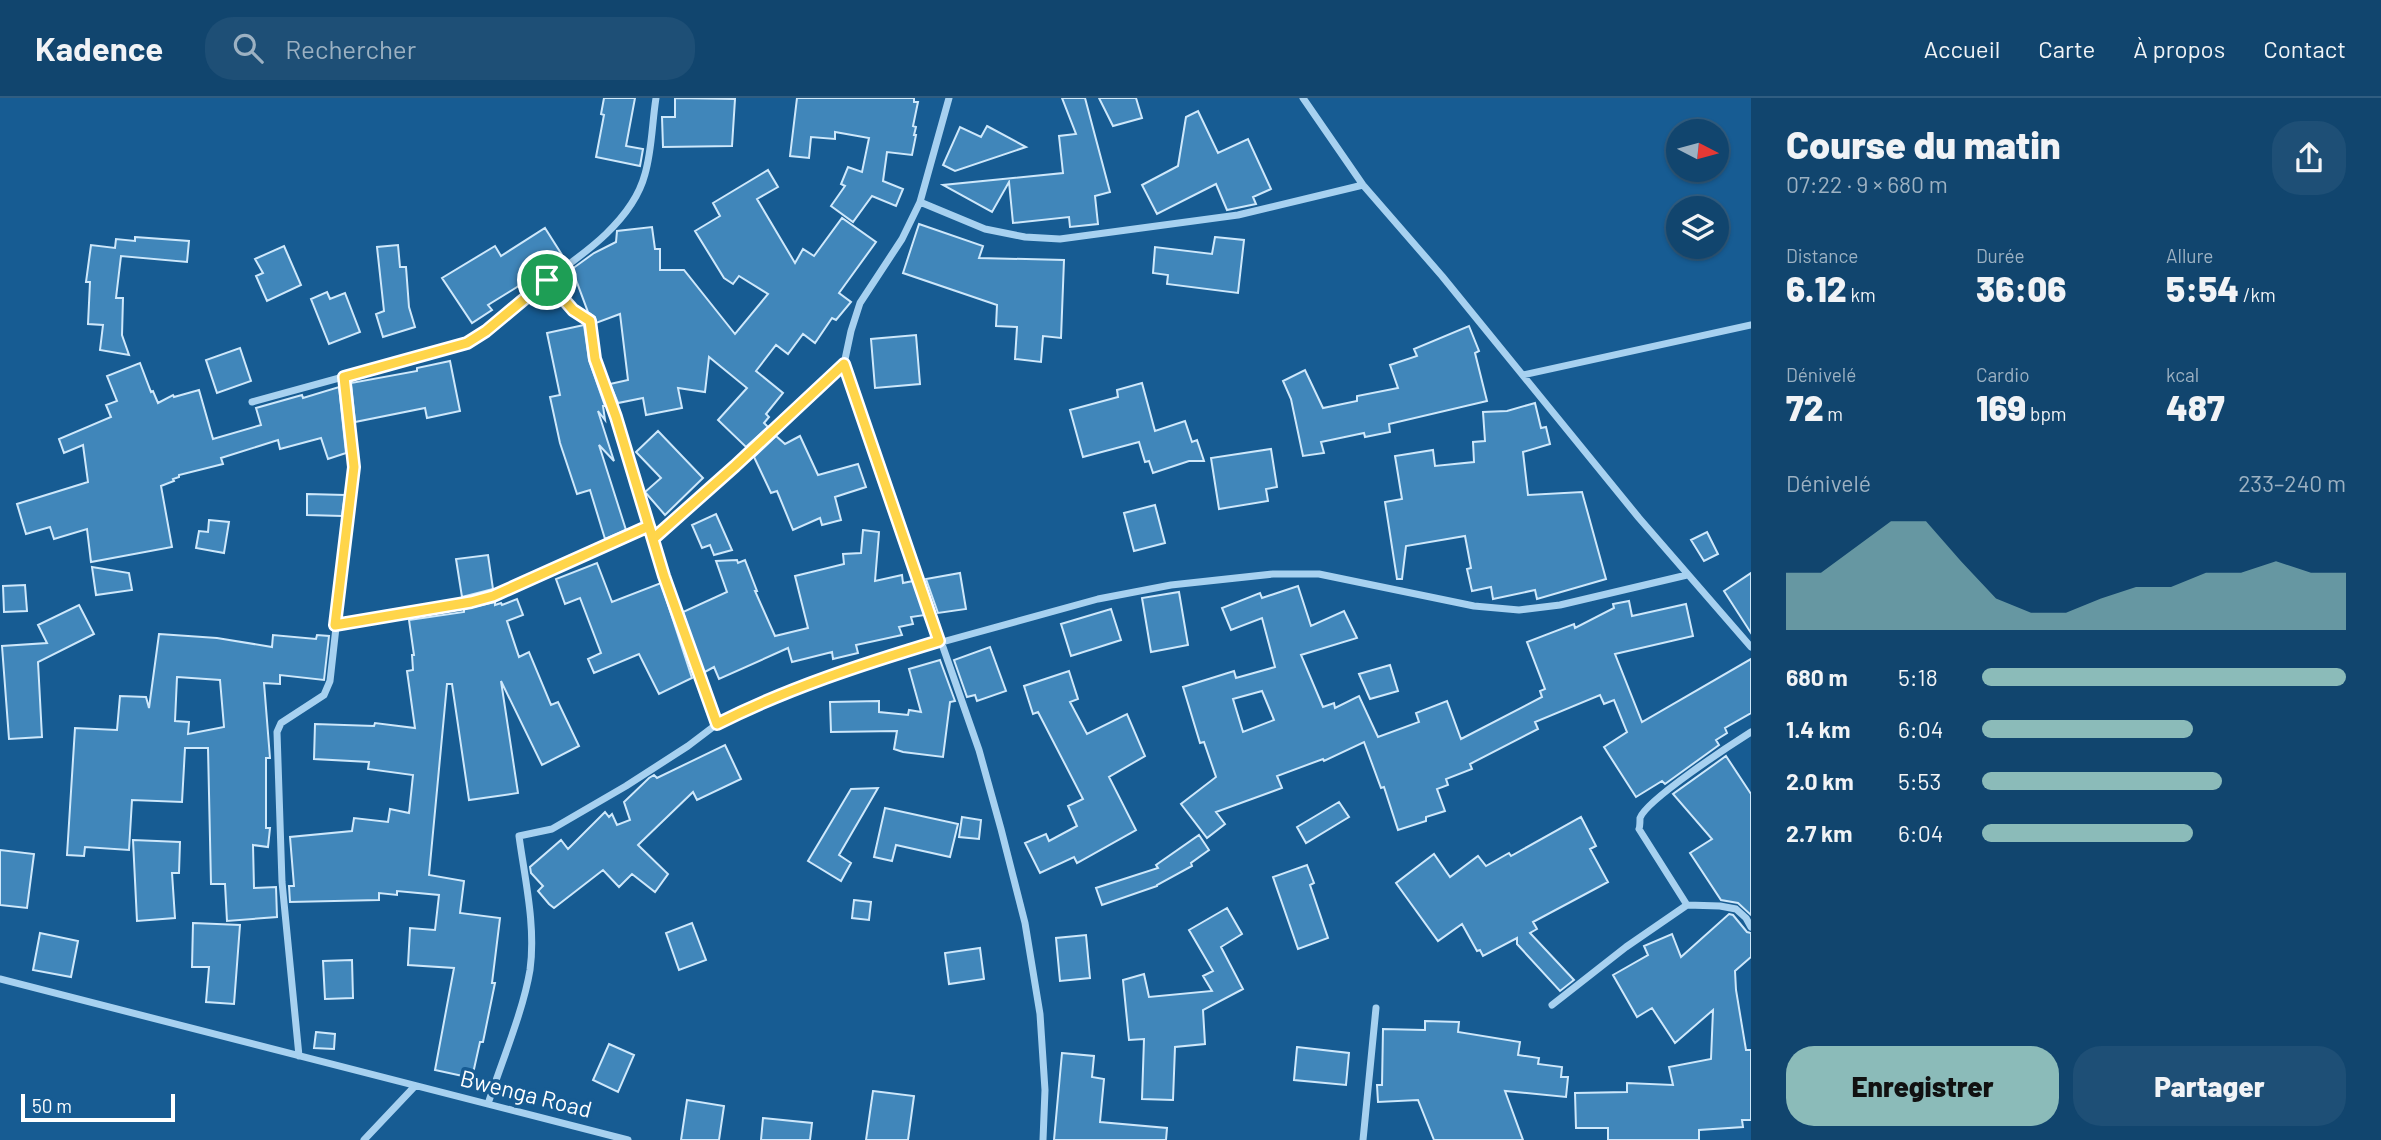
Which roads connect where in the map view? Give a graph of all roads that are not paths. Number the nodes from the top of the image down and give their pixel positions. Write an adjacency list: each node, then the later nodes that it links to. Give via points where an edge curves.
1 (656, 98): 6 (street, via 645,174 633,203 598,241)
2 (949, 98): 5 (street)
3 (1303, 98): 4 (street)
4 (1363, 185): 5 (street, via 1238,215 1060,239 985,229); 9 (street)
5 (920, 202): 8 (street, via 860,303)
6 (547, 280): 10 (street, via 467,343); 12 (street, via 573,310 590,321 595,359)
7 (1751, 326): 9 (street)
8 (844, 364): 13 (street); 16 (street)
9 (1523, 374): 14 (street)
10 (344, 377): 11 (street); 15 (street, via 354,467)
11 (252, 402)
12 (649, 526): 13 (street); 15 (street, via 493,596)
13 (653, 539): 18 (street)
14 (1687, 575): 16 (street, via 1519,610 1474,606 1319,574 1273,574 1171,585 1098,599); 17 (street)
15 (335, 625): 25 (street, via 330,681 324,695 281,723 277,732 282,882)
16 (939, 641): 18 (street, via 811,682); 30 (street, via 979,750 1024,923 1040,1014)
17 (1751, 648)
18 (717, 724): 27 (street, via 563,823 519,836 530,921 530,970)
19 (1751, 732): 20 (street, via 1655,801 1640,818 1639,829)
20 (1687, 905): 21 (street, via 1736,909); 23 (street)
21 (1751, 927)
22 (0, 979): 25 (street, Bwenga Road)
23 (1552, 1005)
24 (1376, 1008): 31 (street)
25 (299, 1056): 26 (street, Bwenga Road)
26 (415, 1086): 27 (street, Bwenga Road); 28 (street)
27 (488, 1104): 29 (street, Bwenga Road)
28 (364, 1140)
29 (628, 1140)
30 (1043, 1140)
31 (1363, 1140)

